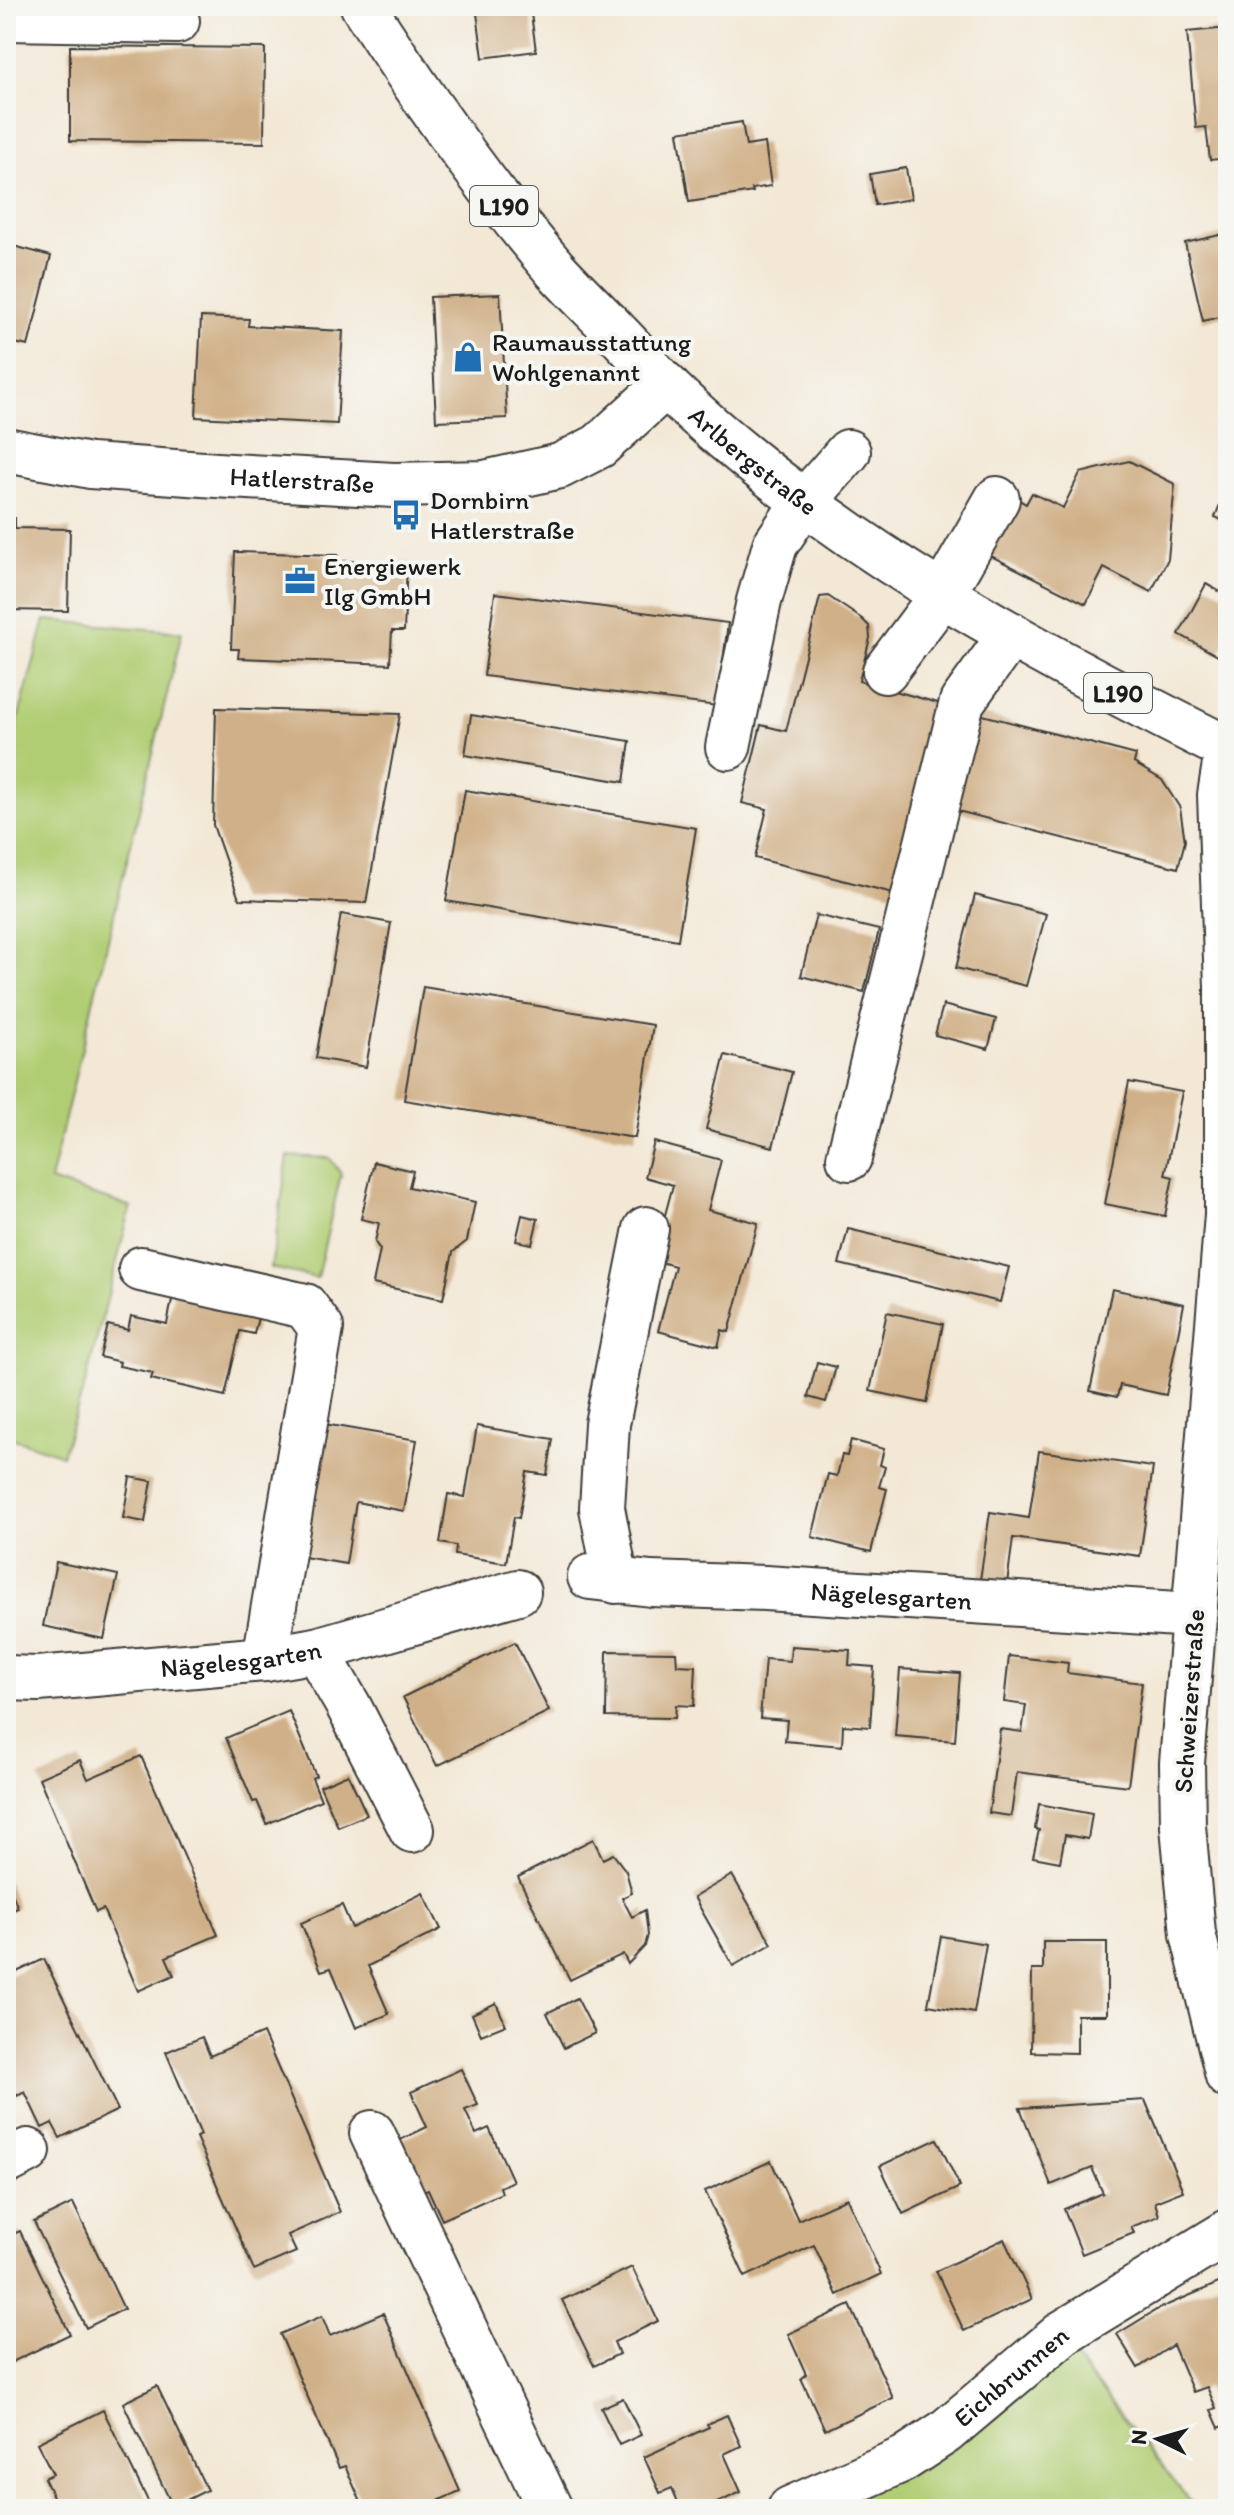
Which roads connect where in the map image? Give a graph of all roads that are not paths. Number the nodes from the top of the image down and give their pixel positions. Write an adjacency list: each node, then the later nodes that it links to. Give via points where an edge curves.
1 (363, 6): 4 (street, Arlbergstraße / L190, via 478,175 557,270)
2 (6, 18): 3 (street)
3 (177, 21)
4 (666, 385): 5 (street, Hatlerstraße, via 599,446 560,466 485,483 394,485 215,475 90,466); 8 (street, Arlbergstraße / L190)
5 (6, 450)
6 (848, 452): 8 (street)
7 (997, 499): 9 (street)
8 (804, 502): 9 (street, Arlbergstraße / L190); 12 (street, via 775,545)
9 (942, 595): 10 (street, Arlbergstraße / L190); 11 (street)
10 (1011, 634): 13 (street, Arlbergstraße / L190); 14 (street, via 962,702)
11 (885, 671)
12 (728, 747)
13 (1228, 747): 18 (street, Schweizerstraße, via 1220,795 1227,1215)
14 (849, 1158)
15 (646, 1229): 18 (street, Nägelesgarten, via 607,1424 603,1579)
16 (141, 1269): 20 (street, via 305,1306 321,1328)
17 (518, 1592): 19 (street, Nägelesgarten)
18 (1194, 1615): 23 (street, Schweizerstraße, via 1182,1763 1183,1826 1193,1934)
19 (316, 1650): 20 (street, Nägelesgarten); 22 (street)
20 (265, 1659): 21 (street, Nägelesgarten)
21 (6, 1678)
22 (412, 1830)
23 (1228, 2076)
24 (372, 2133): 26 (street)
25 (1228, 2232): 27 (street, Eichbrunnen, via 1064,2332 945,2432 904,2459)
26 (550, 2509)
27 (790, 2509)

